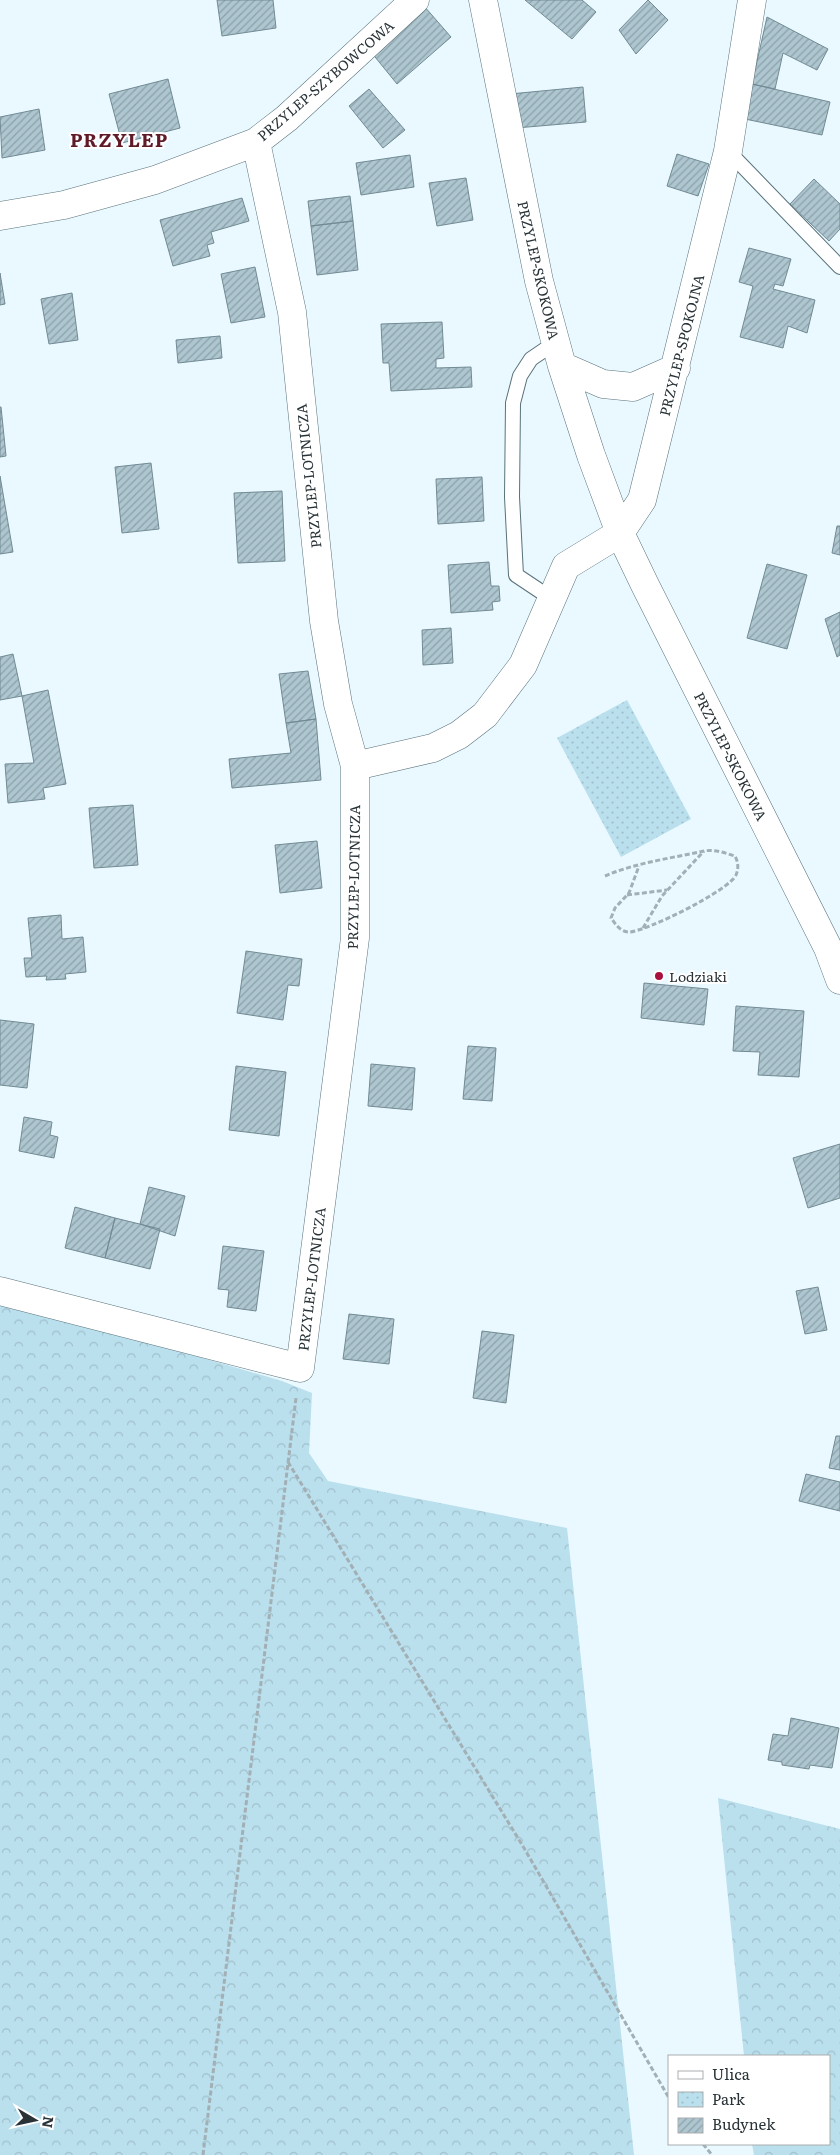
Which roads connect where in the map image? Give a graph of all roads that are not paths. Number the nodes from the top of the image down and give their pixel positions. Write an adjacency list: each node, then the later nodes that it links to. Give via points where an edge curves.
1 (416, 0): 4 (street, PRZYLEP-SZYBOWCOWA, via 287,118)
2 (483, 0): 8 (street, PRZYLEP-SKOKOWA, via 540,281)
3 (752, 0): 5 (street, PRZYLEP-SPOKOJNA)
4 (256, 142): 6 (street, PRZYLEP-SZYBOWCOWA, via 155,180 64,205); 12 (street, PRZYLEP-LOTNICZA, via 292,312 324,621 338,704)
5 (728, 151): 7 (lane); 9 (street, PRZYLEP-SPOKOJNA)
6 (0, 216)
7 (840, 268)
8 (559, 354): 9 (street, via 603,384 633,387); 10 (street, PRZYLEP-SKOKOWA); 11 (lane, via 531,359 520,376 513,403 512,497 516,574)
9 (676, 368): 10 (street, PRZYLEP-SPOKOJNA, via 642,500)
10 (620, 533): 11 (street, via 566,566); 13 (street, PRZYLEP-SKOKOWA, via 828,948)
11 (552, 599): 12 (street, via 523,665 485,716 459,735 433,748)
12 (354, 766): 14 (street, PRZYLEP-LOTNICZA, via 355,938 300,1368)
13 (840, 980)
14 (0, 1291)

